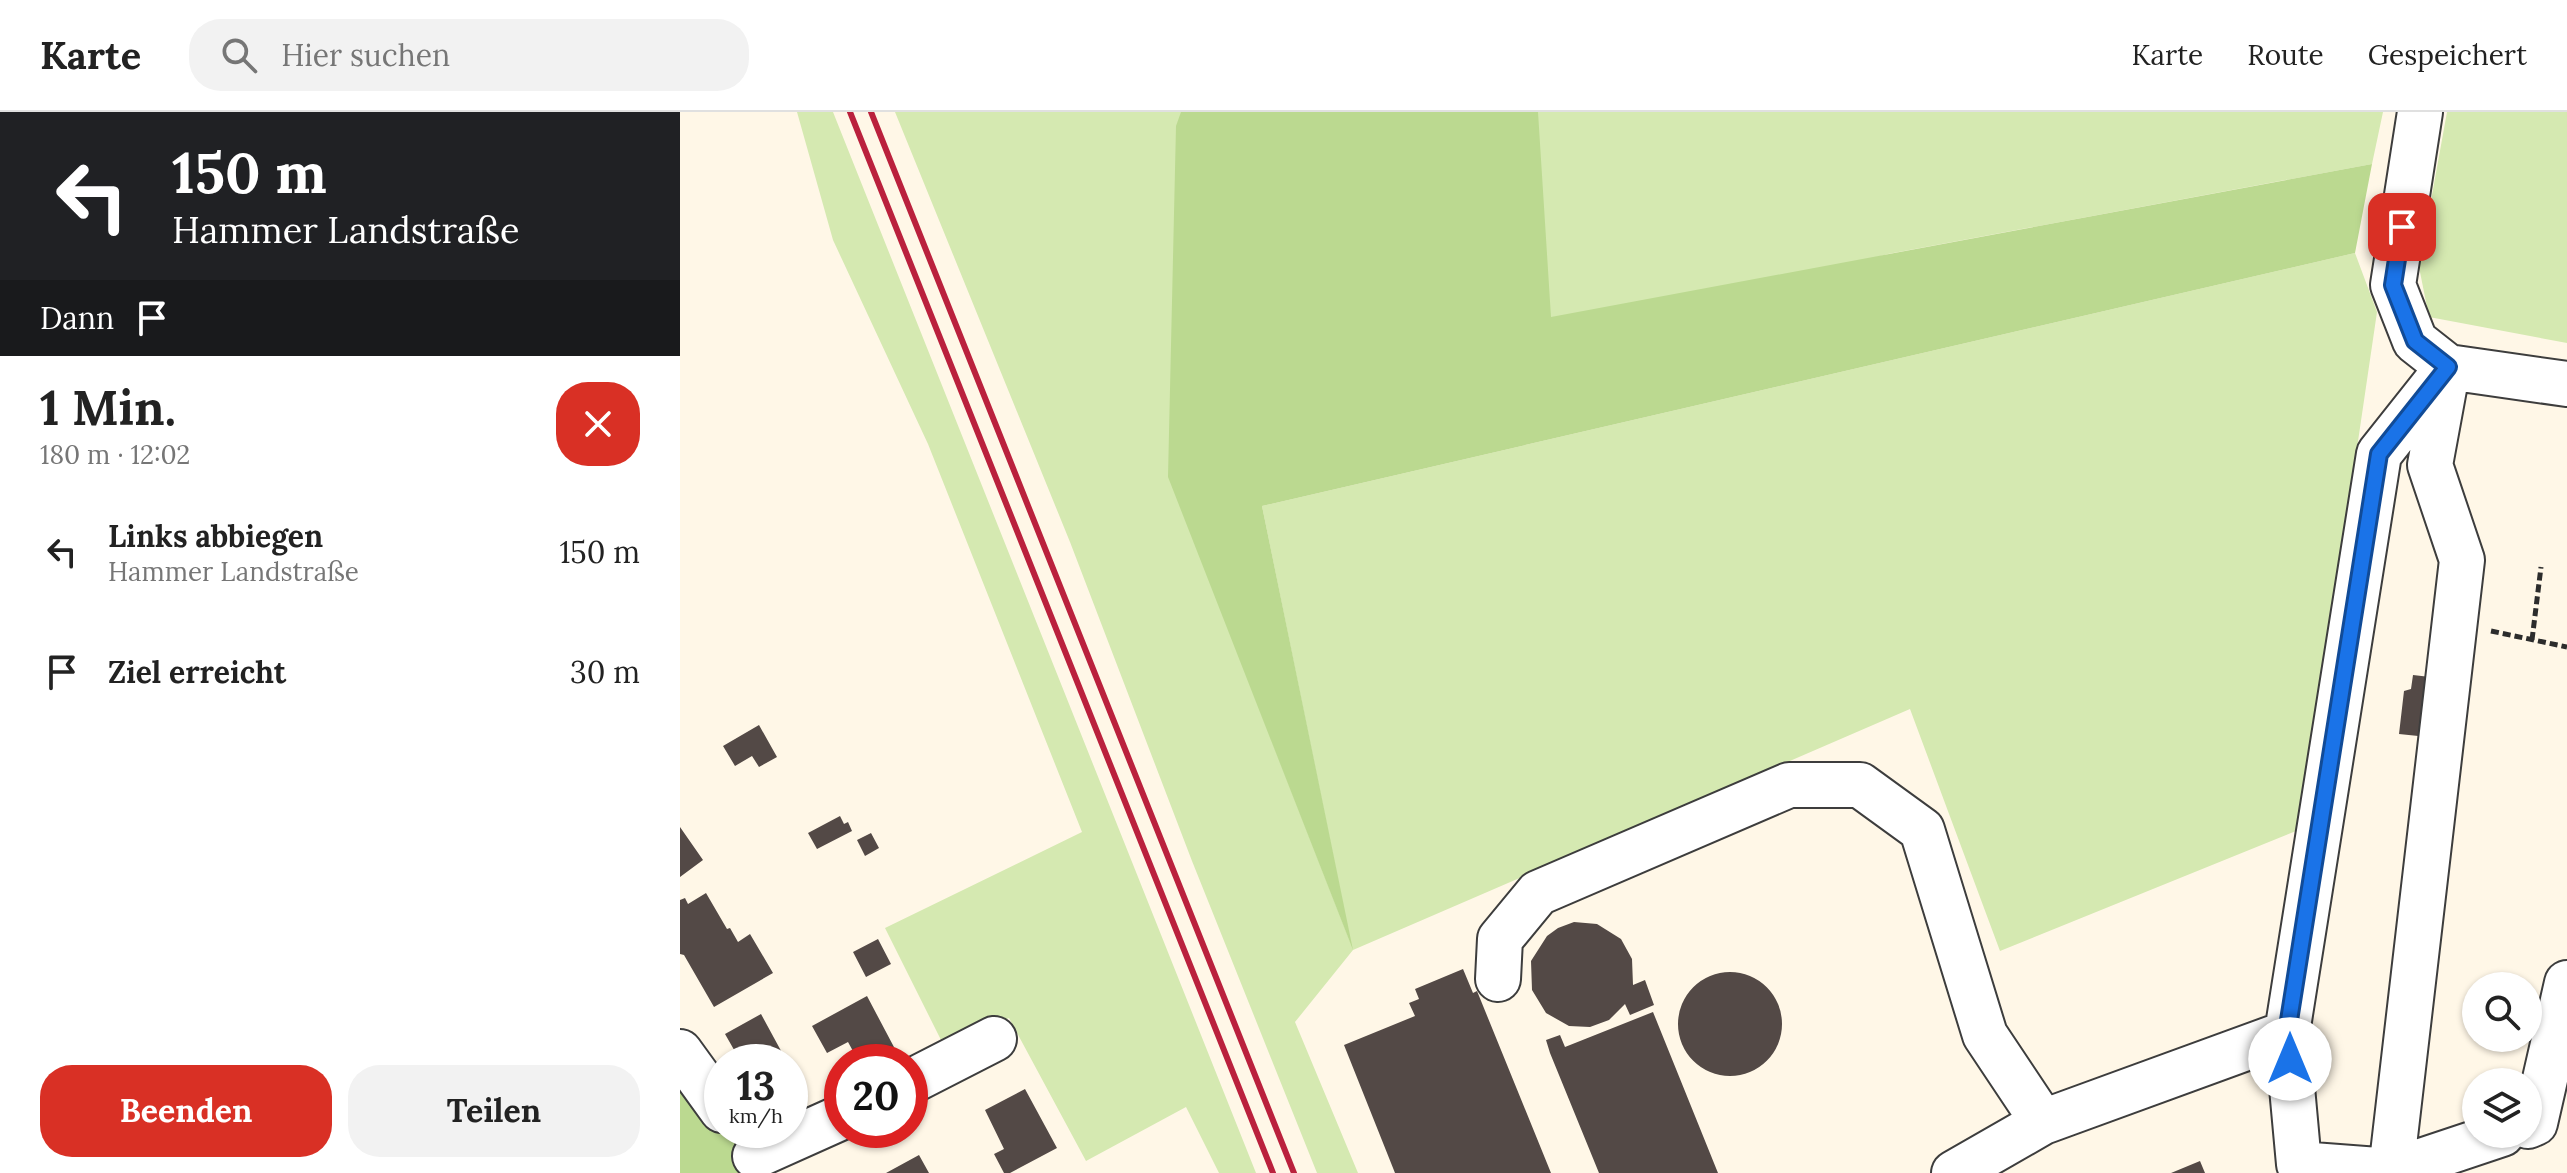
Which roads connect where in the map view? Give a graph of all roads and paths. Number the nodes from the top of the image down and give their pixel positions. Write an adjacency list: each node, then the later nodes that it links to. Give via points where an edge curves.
1 (2420, 112): 2 (street, via 2393,285 2415,341)
2 (2448, 367): 3 (street); 5 (street, via 2430,465 2462,560); 10 (street, via 2379,454)
3 (2567, 384)
4 (2541, 567): 6 (path)
5 (2454, 623): 6 (path); 21 (street)
6 (2532, 640): 7 (path)
7 (2567, 647)
8 (1498, 979): 16 (street, via 1500,939 1538,893 1789,785 1860,785 1922,830 1985,1035)
9 (2567, 983): 15 (street)
10 (2287, 1033): 16 (street); 20 (street)
11 (994, 1039): 13 (street)
12 (680, 1052): 14 (street)
13 (928, 1073)
14 (704, 1085)
15 (2542, 1090)
16 (2043, 1122): 22 (street)
17 (824, 1124): 19 (street)
18 (2467, 1148): 21 (street)
19 (754, 1153)
20 (2301, 1169): 21 (street)
21 (2391, 1171)
22 (1954, 1173)

